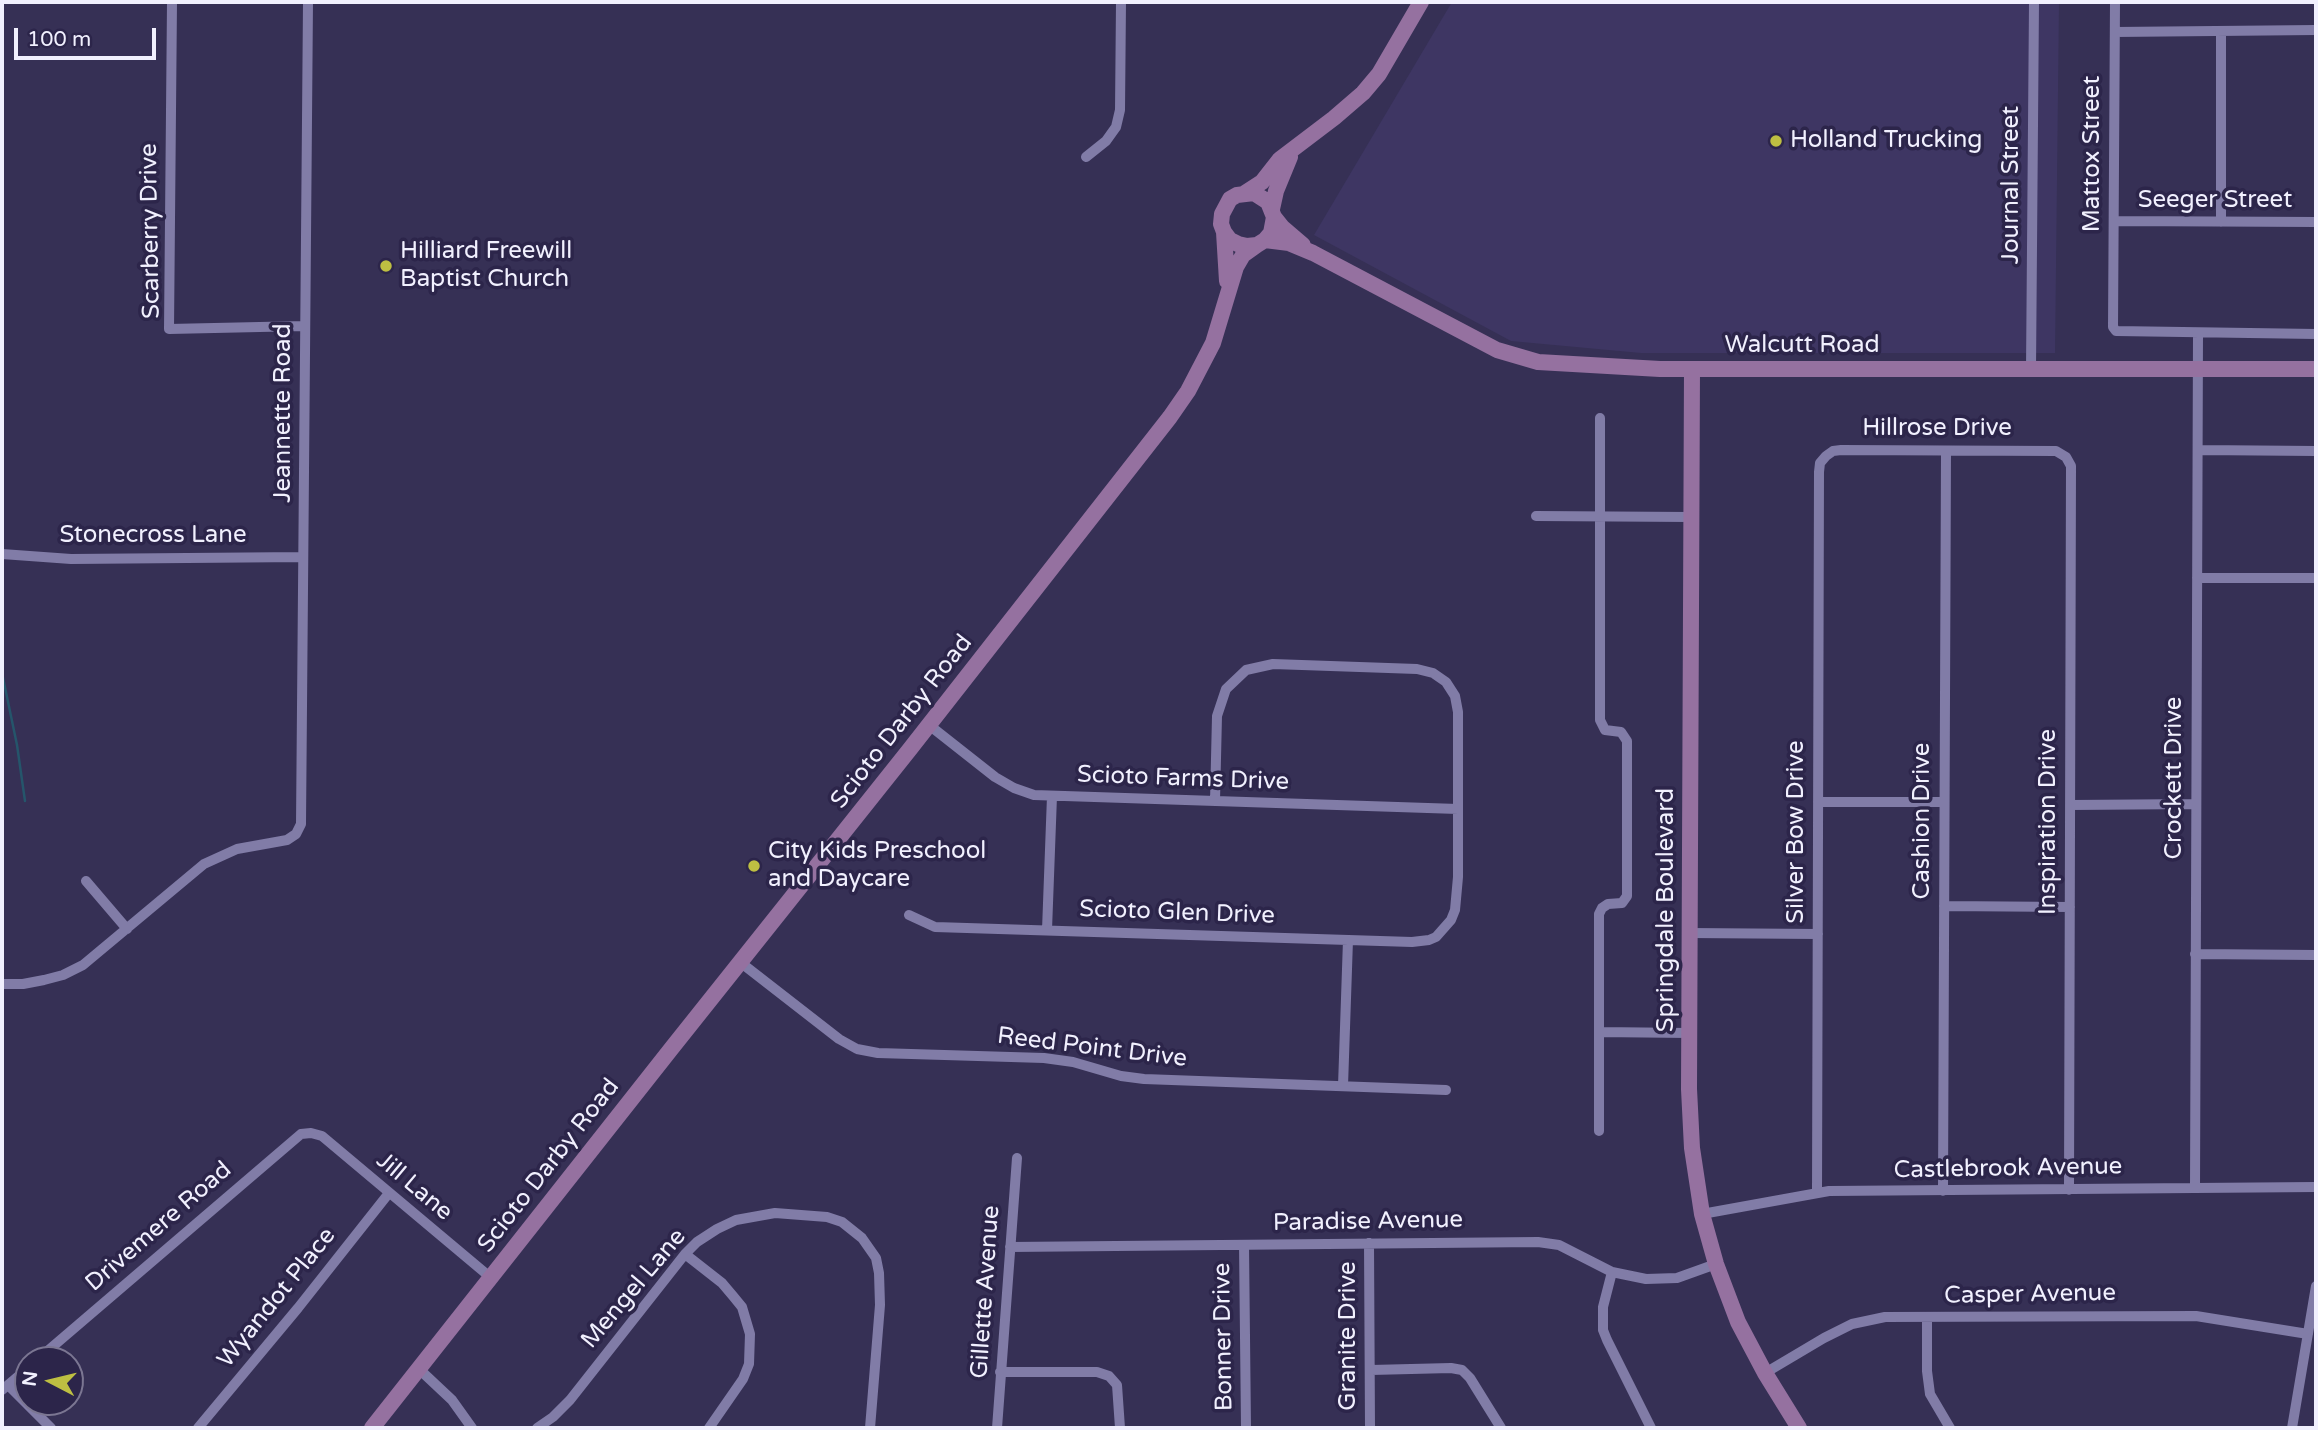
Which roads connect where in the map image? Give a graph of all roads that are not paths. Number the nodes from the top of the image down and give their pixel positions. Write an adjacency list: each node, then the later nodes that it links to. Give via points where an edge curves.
1 (172, 2): 21 (street, Scarberry Drive, via 169,329)
2 (308, 2): 21 (street, Jeannette Road)
3 (1121, 2): 11 (street, via 1120,110 1111,134)
4 (1421, 2): 10 (street, via 1363,93)
5 (2034, 2): 25 (street, Journal Street)
6 (2115, 2): 9 (street, Mattox Street)
7 (2316, 30): 8 (street)
8 (2221, 31): 9 (street); 15 (street)
9 (2115, 32): 14 (street, Mattox Street)
10 (1295, 149): 12 (street, via 1280,159 1262,182); 13 (street, via 1276,191)
11 (1086, 157)
12 (1245, 192): 13 (street, via 1262,196); 17 (street, via 1225,206)
13 (1273, 213): 18 (street, via 1271,233); 19 (street, Walcutt Road)
14 (2114, 221): 15 (street, Seeger Street); 22 (street, Mattox Street, via 2113,327 2118,332)
15 (2221, 222): 16 (street, Seeger Street)
16 (2316, 222)
17 (1224, 232): 18 (street, via 1238,244); 20 (street, Scioto Darby Road)
18 (1261, 242): 19 (street, Walcutt Road, via 1289,243); 20 (street, Scioto Darby Road, via 1243,255)
19 (1313, 253): 24 (street, Walcutt Road, via 1516,357 1550,363)
20 (1228, 290): 41 (street, Scioto Darby Road, via 1213,342 1188,391)
21 (305, 326): 38 (street, Jeannette Road)
22 (2198, 334): 23 (street); 27 (street, Crockett Drive)
23 (2316, 334)
24 (1692, 369): 25 (street, Walcutt Road); 36 (street, Springdale Boulevard)
25 (2031, 369): 27 (street, Walcutt Road)
26 (2316, 369): 27 (street, Walcutt Road)
27 (2198, 370): 29 (street, Crockett Drive)
28 (1601, 418): 35 (street)
29 (2199, 450): 31 (street); 39 (street, Crockett Drive)
30 (1946, 451): 32 (street, Hillrose Drive, via 2056,451); 33 (street, Hillrose Drive, via 1833,451 1820,463); 45 (street, Cashion Drive)
31 (2316, 451)
32 (2066, 457): 47 (street, Inspiration Drive, via 2072,482)
33 (1819, 472): 44 (street, Silver Bow Drive)
34 (1536, 516): 35 (street)
35 (1601, 516): 36 (street); 62 (street, via 1600,720 1605,730 1621,732 1627,740 1627,897 1622,903 1608,904 1599,914)
36 (1690, 517): 55 (street, Springdale Boulevard)
37 (2, 554): 38 (street, Stonecross Lane, via 71,559)
38 (303, 557): 53 (street, Jeannette Road, via 301,824 287,840 237,849 204,864)
39 (2197, 578): 40 (street); 46 (street, Crockett Drive)
40 (2316, 578)
41 (929, 725): 42 (street, Scioto Farms Drive, via 1014,788); 60 (street, Scioto Darby Road)
42 (1052, 796): 43 (street, Scioto Farms Drive); 54 (street)
43 (1214, 801): 48 (street, Scioto Farms Drive); 48 (street, via 1217,716 1226,690 1246,670 1273,664 1417,668 1446,682 1455,696)
44 (1818, 802): 45 (street); 56 (street, Silver Bow Drive)
45 (1944, 802): 50 (street, Cashion Drive)
46 (2196, 804): 47 (street); 58 (street, Crockett Drive)
47 (2071, 805): 51 (street, Inspiration Drive)
48 (1458, 809): 57 (street, Scioto Glen Drive, via 1455,910 1443,931 1419,942)
49 (86, 881): 53 (street)
50 (1944, 906): 51 (street); 72 (street, Cashion Drive)
51 (2070, 907): 71 (street, Inspiration Drive)
52 (909, 915): 54 (street, Scioto Glen Drive, via 935,927)
53 (127, 929): 61 (street, via 83,965 63,975)
54 (1047, 930): 57 (street, Scioto Glen Drive)
55 (1689, 933): 56 (street); 63 (street, Springdale Boulevard)
56 (1818, 934): 74 (street, Silver Bow Drive)
57 (1349, 940): 64 (street)
58 (2195, 954): 59 (street); 69 (street, Crockett Drive)
59 (2316, 955)
60 (740, 962): 64 (street, Reed Point Drive, via 857,1049 1044,1058 1144,1079); 82 (street, Scioto Darby Road)
61 (2, 984)
62 (1599, 1032): 63 (street); 66 (street)
63 (1689, 1033): 75 (street, Springdale Boulevard, via 1692,1148)
64 (1343, 1086): 65 (street, Reed Point Drive)
65 (1446, 1090)
66 (1598, 1131)
67 (311, 1133): 73 (street, Jill Lane, via 322,1136); 86 (street, Drivemere Road, via 292,1140)
68 (1017, 1158): 78 (street, Gillette Avenue)
69 (2194, 1187): 70 (street, Castlebrook Avenue); 71 (street, Castlebrook Avenue)
70 (2316, 1188)
71 (2068, 1190): 72 (street, Castlebrook Avenue)
72 (1943, 1191): 74 (street, Castlebrook Avenue)
73 (389, 1193): 82 (street, Jill Lane); 93 (street, Wyandot Place)
74 (1817, 1193): 75 (street, Castlebrook Avenue)
75 (1702, 1214): 80 (street, Springdale Boulevard)
76 (1369, 1243): 77 (street, Paradise Avenue); 81 (street, Paradise Avenue, via 1538,1242 1559,1245); 88 (street, Granite Drive)
77 (1244, 1245): 78 (street, Paradise Avenue); 101 (street, Bonner Drive)
78 (1010, 1247): 89 (street, Gillette Avenue)
79 (685, 1254): 96 (street, Mengel Lane, via 570,1400); 97 (street, via 722,1283 742,1307 750,1334 749,1364 743,1379); 98 (street, Mengel Lane, via 707,1235 736,1220 775,1213 827,1217 862,1238 876,1258 880,1284)
80 (1716, 1264): 81 (street, Paradise Avenue, via 1676,1278 1646,1279); 90 (street, Springdale Boulevard, via 1738,1322)
81 (1612, 1272): 104 (street, via 1602,1307 1603,1330)
82 (490, 1277): 87 (street, Scioto Darby Road)
83 (2316, 1286): 85 (street)
84 (1927, 1317): 85 (street, Casper Avenue, via 2196,1316); 90 (street, Casper Avenue, via 1885,1317 1852,1324); 106 (street, via 1930,1394)
85 (2308, 1334): 107 (street)
86 (53, 1346)
87 (419, 1369): 94 (street, Scioto Darby Road); 95 (street, via 452,1400)
88 (1371, 1370): 102 (street, Granite Drive); 103 (street, via 1462,1370)
89 (1000, 1372): 99 (street, Gillette Avenue); 100 (street, via 1097,1372 1109,1376 1117,1385)
90 (1765, 1373): 105 (street, Springdale Boulevard)
91 (5, 1388): 92 (street)
92 (51, 1428)
93 (198, 1428)
94 (372, 1428)
95 (472, 1428)
96 (537, 1428)
97 (709, 1428)
98 (870, 1428)
99 (997, 1428)
100 (1120, 1428)
101 (1246, 1428)
102 (1370, 1428)
103 (1501, 1428)
104 (1651, 1428)
105 (1798, 1428)
106 (1950, 1428)
107 (2292, 1428)

